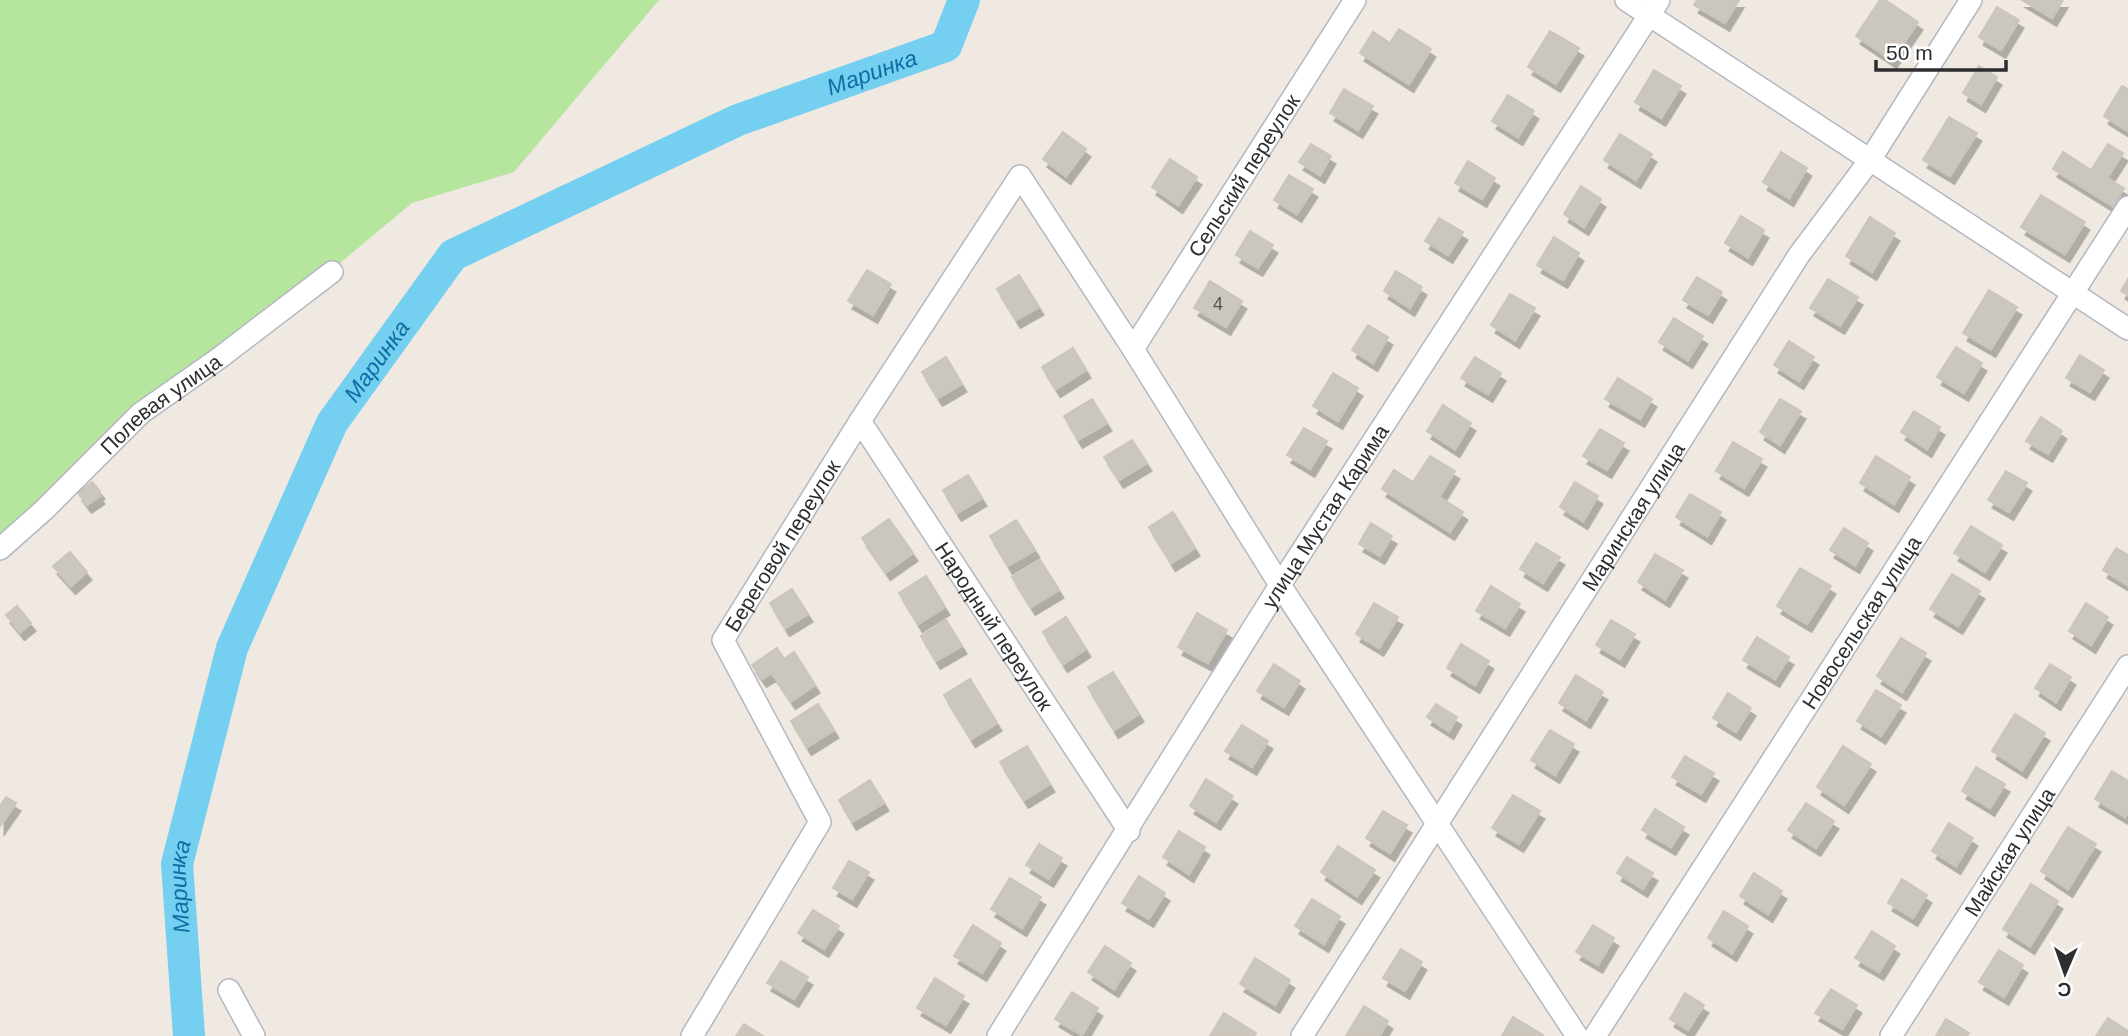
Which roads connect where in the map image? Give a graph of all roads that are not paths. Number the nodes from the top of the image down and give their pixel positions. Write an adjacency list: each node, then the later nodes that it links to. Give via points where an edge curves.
1 (1355, 0): 10 (street, Сельский переулок)
2 (1626, 0): 4 (street)
3 (1971, 0): 5 (street, Маринская улица)
4 (1654, 7): 5 (street); 13 (street, улица Мустая Карима)
5 (1870, 160): 8 (street); 15 (street, Маринская улица, via 1799,255)
6 (2128, 207): 8 (street, Новосельская улица)
7 (332, 272): 12 (street, Полевая улица, via 141,414)
8 (2072, 293): 9 (street); 23 (street, Новосельская улица)
9 (2128, 329)
10 (1133, 349): 11 (street, Береговой переулок, via 1020,176); 13 (street)
11 (860, 421): 16 (street, Народный переулок); 19 (street, Береговой переулок, via 723,640 820,822)
12 (0, 549)
13 (1280, 585): 15 (street); 16 (street, улица Мустая Карима)
14 (2128, 666): 24 (street, Майская улица)
15 (1437, 821): 21 (street, Маринская улица); 22 (street)
16 (1129, 831): 20 (street, улица Мустая Карима)
17 (229, 990): 18 (street)
18 (254, 1036)
19 (692, 1036)
20 (998, 1036)
21 (1302, 1036)
22 (1577, 1036)
23 (1595, 1036)
24 (1891, 1036)

